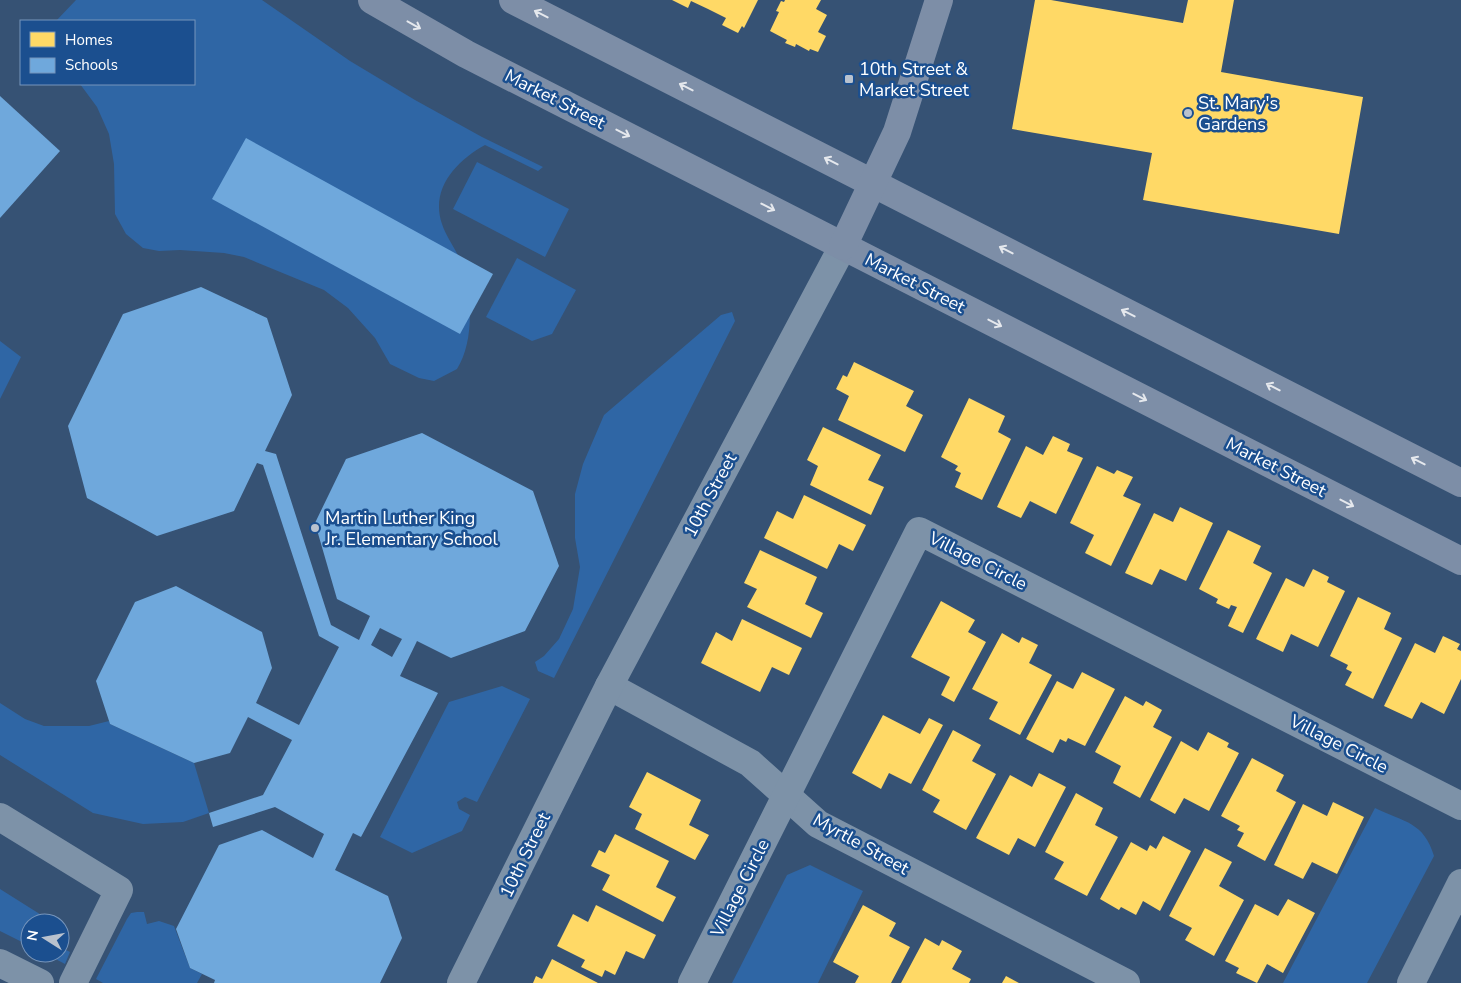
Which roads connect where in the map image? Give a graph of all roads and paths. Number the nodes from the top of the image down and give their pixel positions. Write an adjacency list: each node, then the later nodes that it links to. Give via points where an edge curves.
1 (372, 0): 5 (main road, Market Street, one-way to 5, via 466,54)
2 (513, 0): 4 (main road, one-way to 2)
3 (939, 0): 4 (main road, 10th Street, via 897,132)
4 (875, 183): 5 (main road, 10th Street); 6 (main road, one-way to 4)
5 (842, 246): 7 (main road, Market Street, one-way to 7); 8 (street, 10th Street)
6 (1458, 476)
7 (1461, 562)
8 (610, 686): 9 (street, Myrtle Street, via 750,763); 16 (street, 10th Street)
9 (787, 794): 10 (street, Village Circle, via 919,531); 17 (street, Village Circle); 18 (street, Myrtle Street, via 818,824)
10 (1461, 806)
11 (0, 817): 15 (street, via 119,890)
12 (1461, 883): 19 (street)
13 (0, 962): 14 (street)
14 (40, 983)
15 (73, 983)
16 (461, 983)
17 (692, 983)
18 (1126, 983)
19 (1410, 983)

